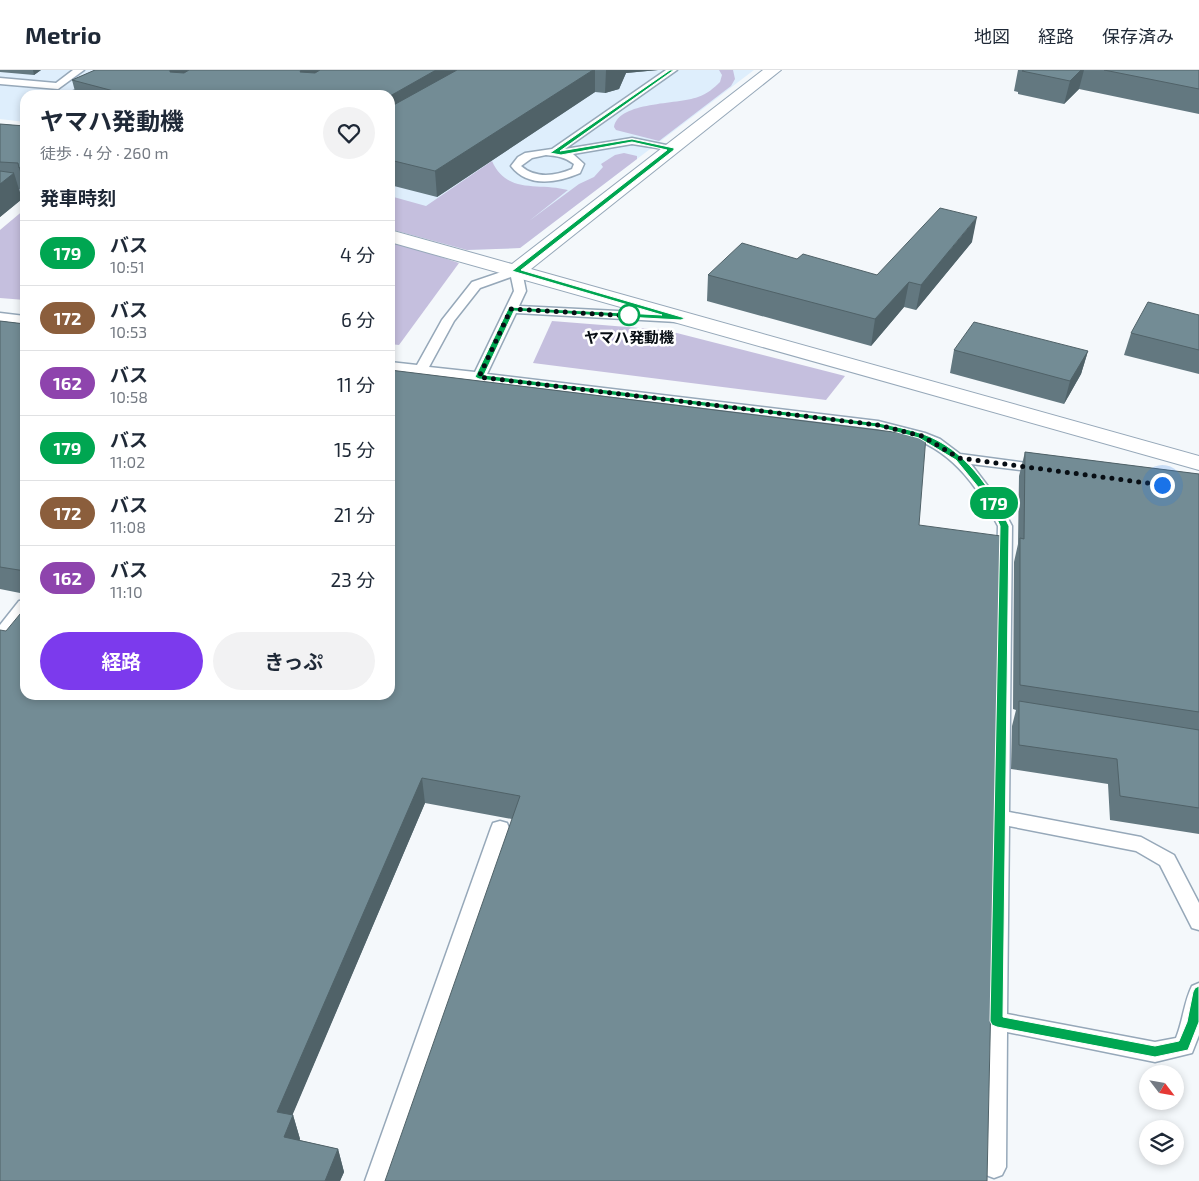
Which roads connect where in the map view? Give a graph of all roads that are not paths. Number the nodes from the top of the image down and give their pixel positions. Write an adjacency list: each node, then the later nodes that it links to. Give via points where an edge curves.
1 (79, 70): 5 (lane, via 58,86)
2 (126, 70): 6 (lane)
3 (672, 70): 8 (lane)
4 (773, 70): 7 (street)
5 (0, 81)
6 (81, 90)
7 (672, 149): 8 (lane, via 632,141); 12 (street)
8 (557, 153): 8 (lane, via 573,158 579,164 576,171 549,179 533,178 521,173 516,166 519,160 530,154)
9 (0, 192): 10 (lane)
10 (20, 194)
11 (395, 239): 12 (street)
12 (516, 271): 13 (lane, via 520,291); 15 (street); 18 (lane, via 476,285 448,320)
13 (511, 309): 15 (lane); 19 (lane)
14 (0, 317): 16 (lane)
15 (681, 318): 21 (street)
16 (20, 319)
17 (395, 367): 18 (lane)
18 (421, 370): 19 (lane)
19 (479, 377): 20 (lane, via 878,425 922,436)
20 (959, 458): 22 (lane); 25 (lane, via 992,498 1005,526)
21 (1199, 463)
22 (1055, 471)
23 (20, 611): 24 (lane)
24 (0, 636)
25 (1002, 716): 26 (lane); 27 (lane)
26 (1021, 719)
27 (1000, 818): 29 (lane, via 1141,844 1167,860); 31 (lane)
28 (500, 828): 33 (lane)
29 (1199, 922)
30 (1199, 992): 31 (lane, via 1184,1046 1155,1052)
31 (997, 1021): 32 (lane)
32 (994, 1167)
33 (377, 1181)

